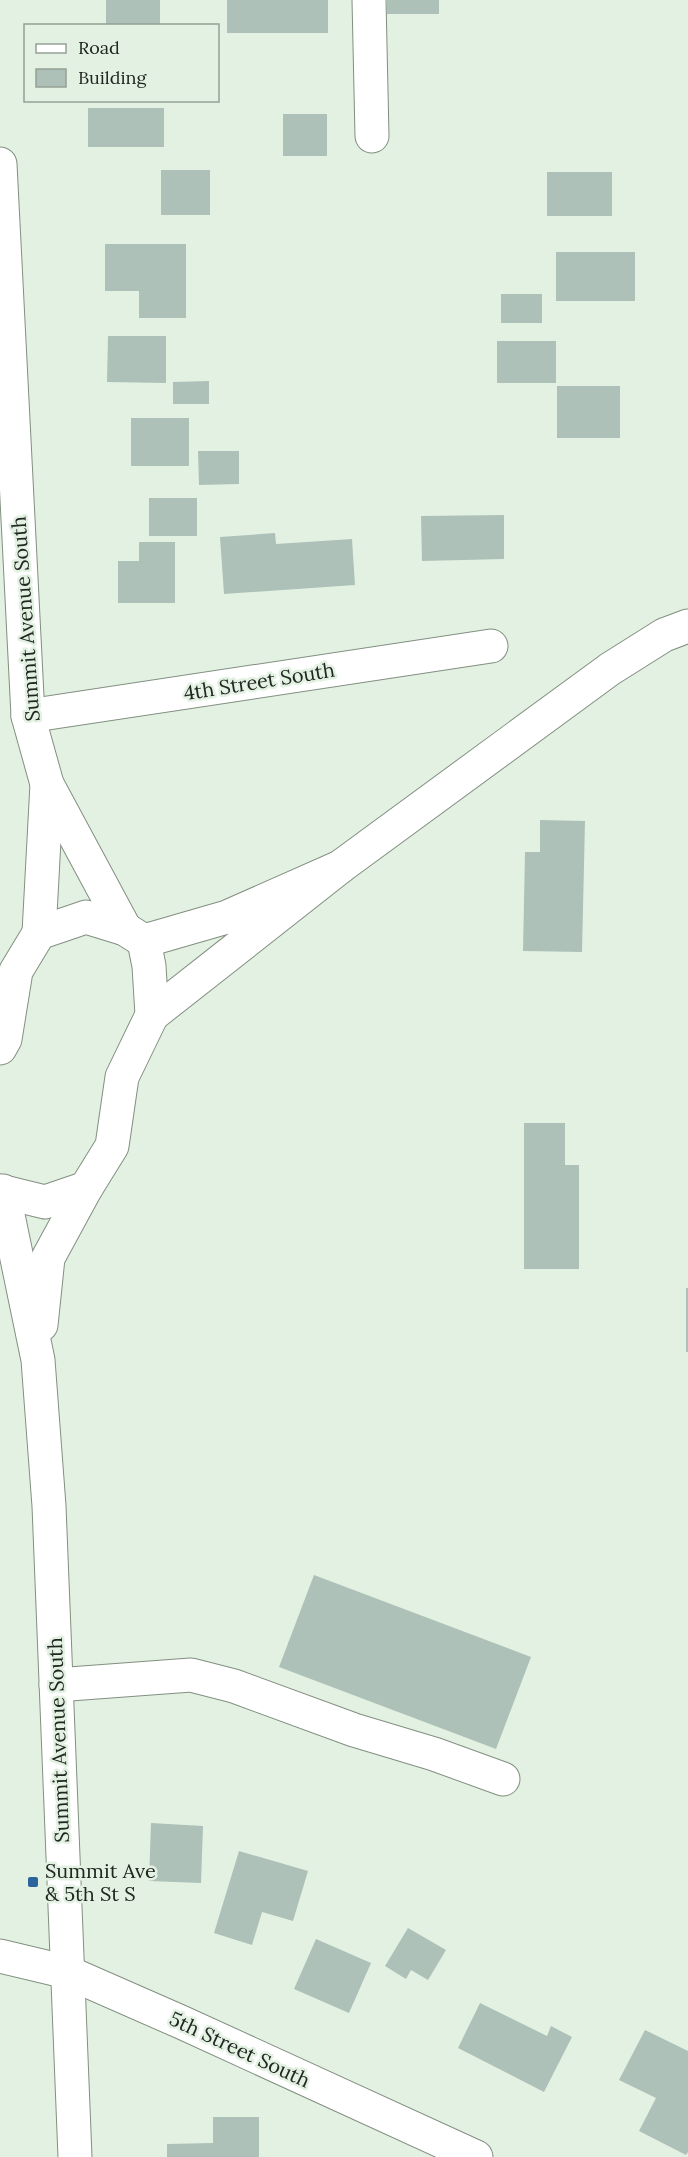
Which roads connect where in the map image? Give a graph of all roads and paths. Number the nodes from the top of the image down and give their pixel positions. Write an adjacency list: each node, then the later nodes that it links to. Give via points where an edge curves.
1 (369, 0): 2 (street)
2 (372, 136)
3 (0, 164): 6 (street, Summit Avenue South)
4 (688, 626): 8 (street, via 664,634 610,669)
5 (491, 646): 6 (street, 4th Street South)
6 (28, 716): 7 (street, Summit Avenue South)
7 (47, 784): 9 (street, Summit Avenue South); 10 (street, Summit Avenue South)
8 (340, 867): 10 (street, via 227,917); 11 (street)
9 (39, 933): 10 (street, via 86,917); 12 (street, Summit Avenue South, via 16,971 5,1039)
10 (134, 935): 11 (street, Summit Avenue South, via 149,966)
11 (152, 1015): 13 (street, Summit Avenue South, via 122,1077 112,1146)
12 (0, 1048)
13 (86, 1188): 14 (street, Summit Avenue South, via 45,1202); 15 (street, Summit Avenue South, via 48,1257)
14 (1, 1191): 15 (street, Summit Avenue South)
15 (38, 1360): 16 (street, Summit Avenue South)
16 (56, 1685): 17 (street, via 191,1676 234,1686); 19 (street, Summit Avenue South)
17 (503, 1779)
18 (0, 1956): 19 (street, 5th Street South)
19 (67, 1972): 20 (street, Summit Avenue South); 21 (street, 5th Street South)
20 (75, 2157)
21 (476, 2157)

